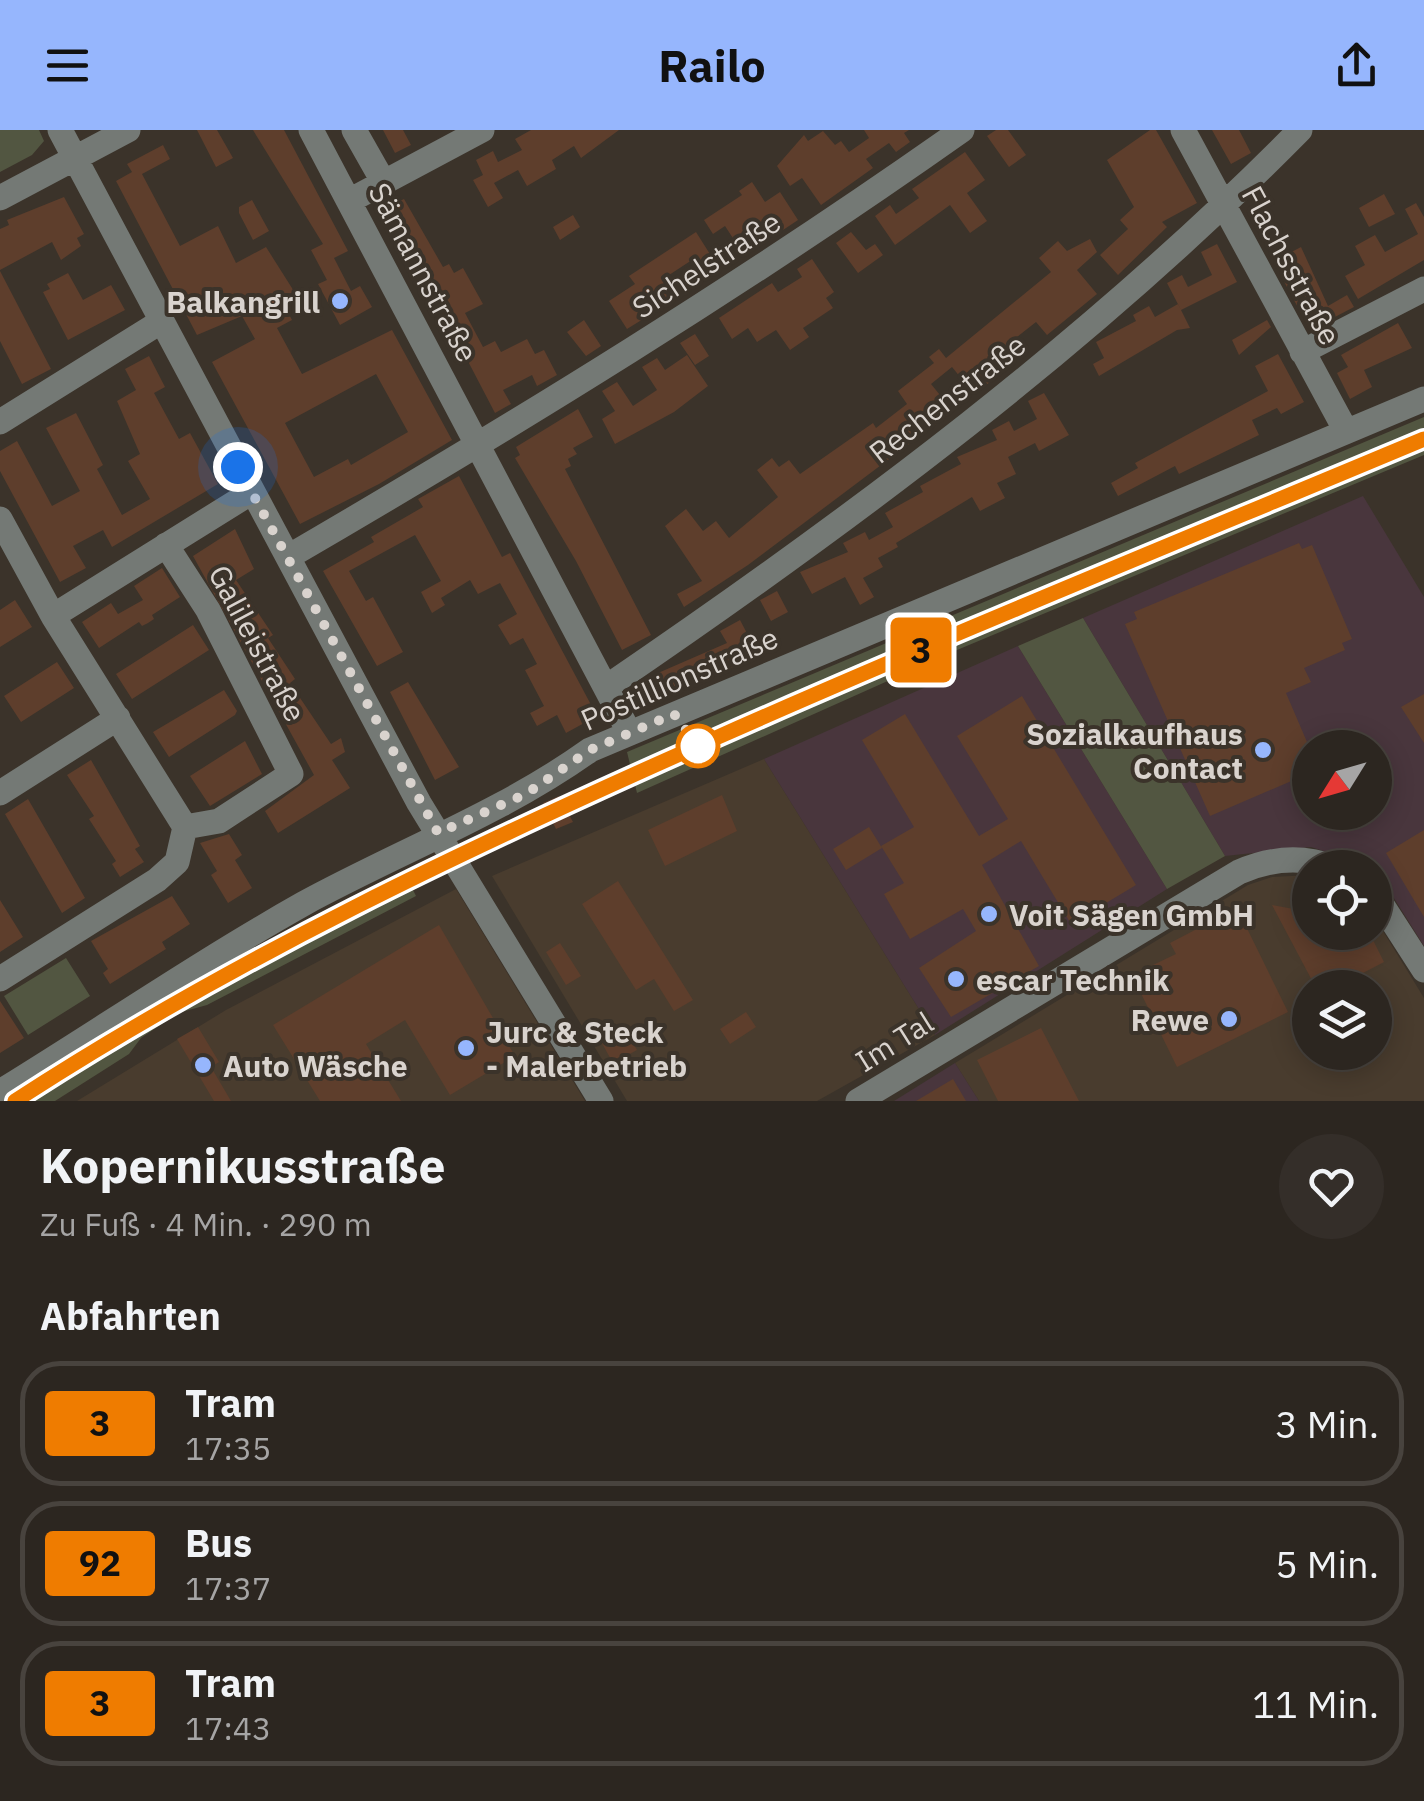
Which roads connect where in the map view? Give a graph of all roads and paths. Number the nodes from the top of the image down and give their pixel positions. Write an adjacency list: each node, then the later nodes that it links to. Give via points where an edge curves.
1 (60, 130): 9 (street)
2 (128, 130): 9 (street)
3 (310, 130): 12 (street, Sämannstraße)
4 (354, 130): 10 (street, Sämannstraße)
5 (482, 130): 10 (street)
6 (962, 130): 20 (street, Sichelstraße, via 819,230)
7 (1183, 130): 13 (street, Flachsstraße)
8 (1300, 130): 13 (street, Rechenstraße)
9 (75, 158): 11 (street); 15 (street)
10 (384, 183): 12 (street)
11 (0, 198)
12 (349, 201): 20 (street, Sämannstraße)
13 (1224, 208): 16 (street, Flachsstraße); 26 (street, Rechenstraße, via 1079,336 929,454)
14 (1424, 289): 16 (street)
15 (162, 321): 18 (street); 21 (street)
16 (1302, 352): 19 (street, Flachsstraße)
17 (1424, 399): 19 (street, Postillionstraße)
18 (0, 422)
19 (1346, 430): 28 (street, Postillionstraße)
20 (481, 445): 24 (street); 26 (street, Sämannstraße)
21 (252, 492): 23 (street, Galileistraße); 24 (street)
22 (0, 519): 25 (street)
23 (166, 545): 25 (street, Galileistraße); 30 (street, Galileistraße, via 208,610 291,774 219,821)
24 (288, 558): 31 (street)
25 (53, 616): 27 (street)
26 (608, 686): 28 (street, Sämannstraße)
27 (118, 718): 29 (street); 30 (street)
28 (629, 732): 31 (street, Postillionstraße, via 526,794)
29 (0, 793)
30 (186, 827): 35 (street, via 177,862 156,880)
31 (438, 833): 36 (street, Postillionstraße, via 299,906); 37 (street)
32 (1292, 859): 38 (street, Im Tal, via 1239,872)
33 (1392, 920): 34 (street)
34 (1424, 970)
35 (0, 979)
36 (0, 1092)
37 (601, 1101)
38 (858, 1101)

